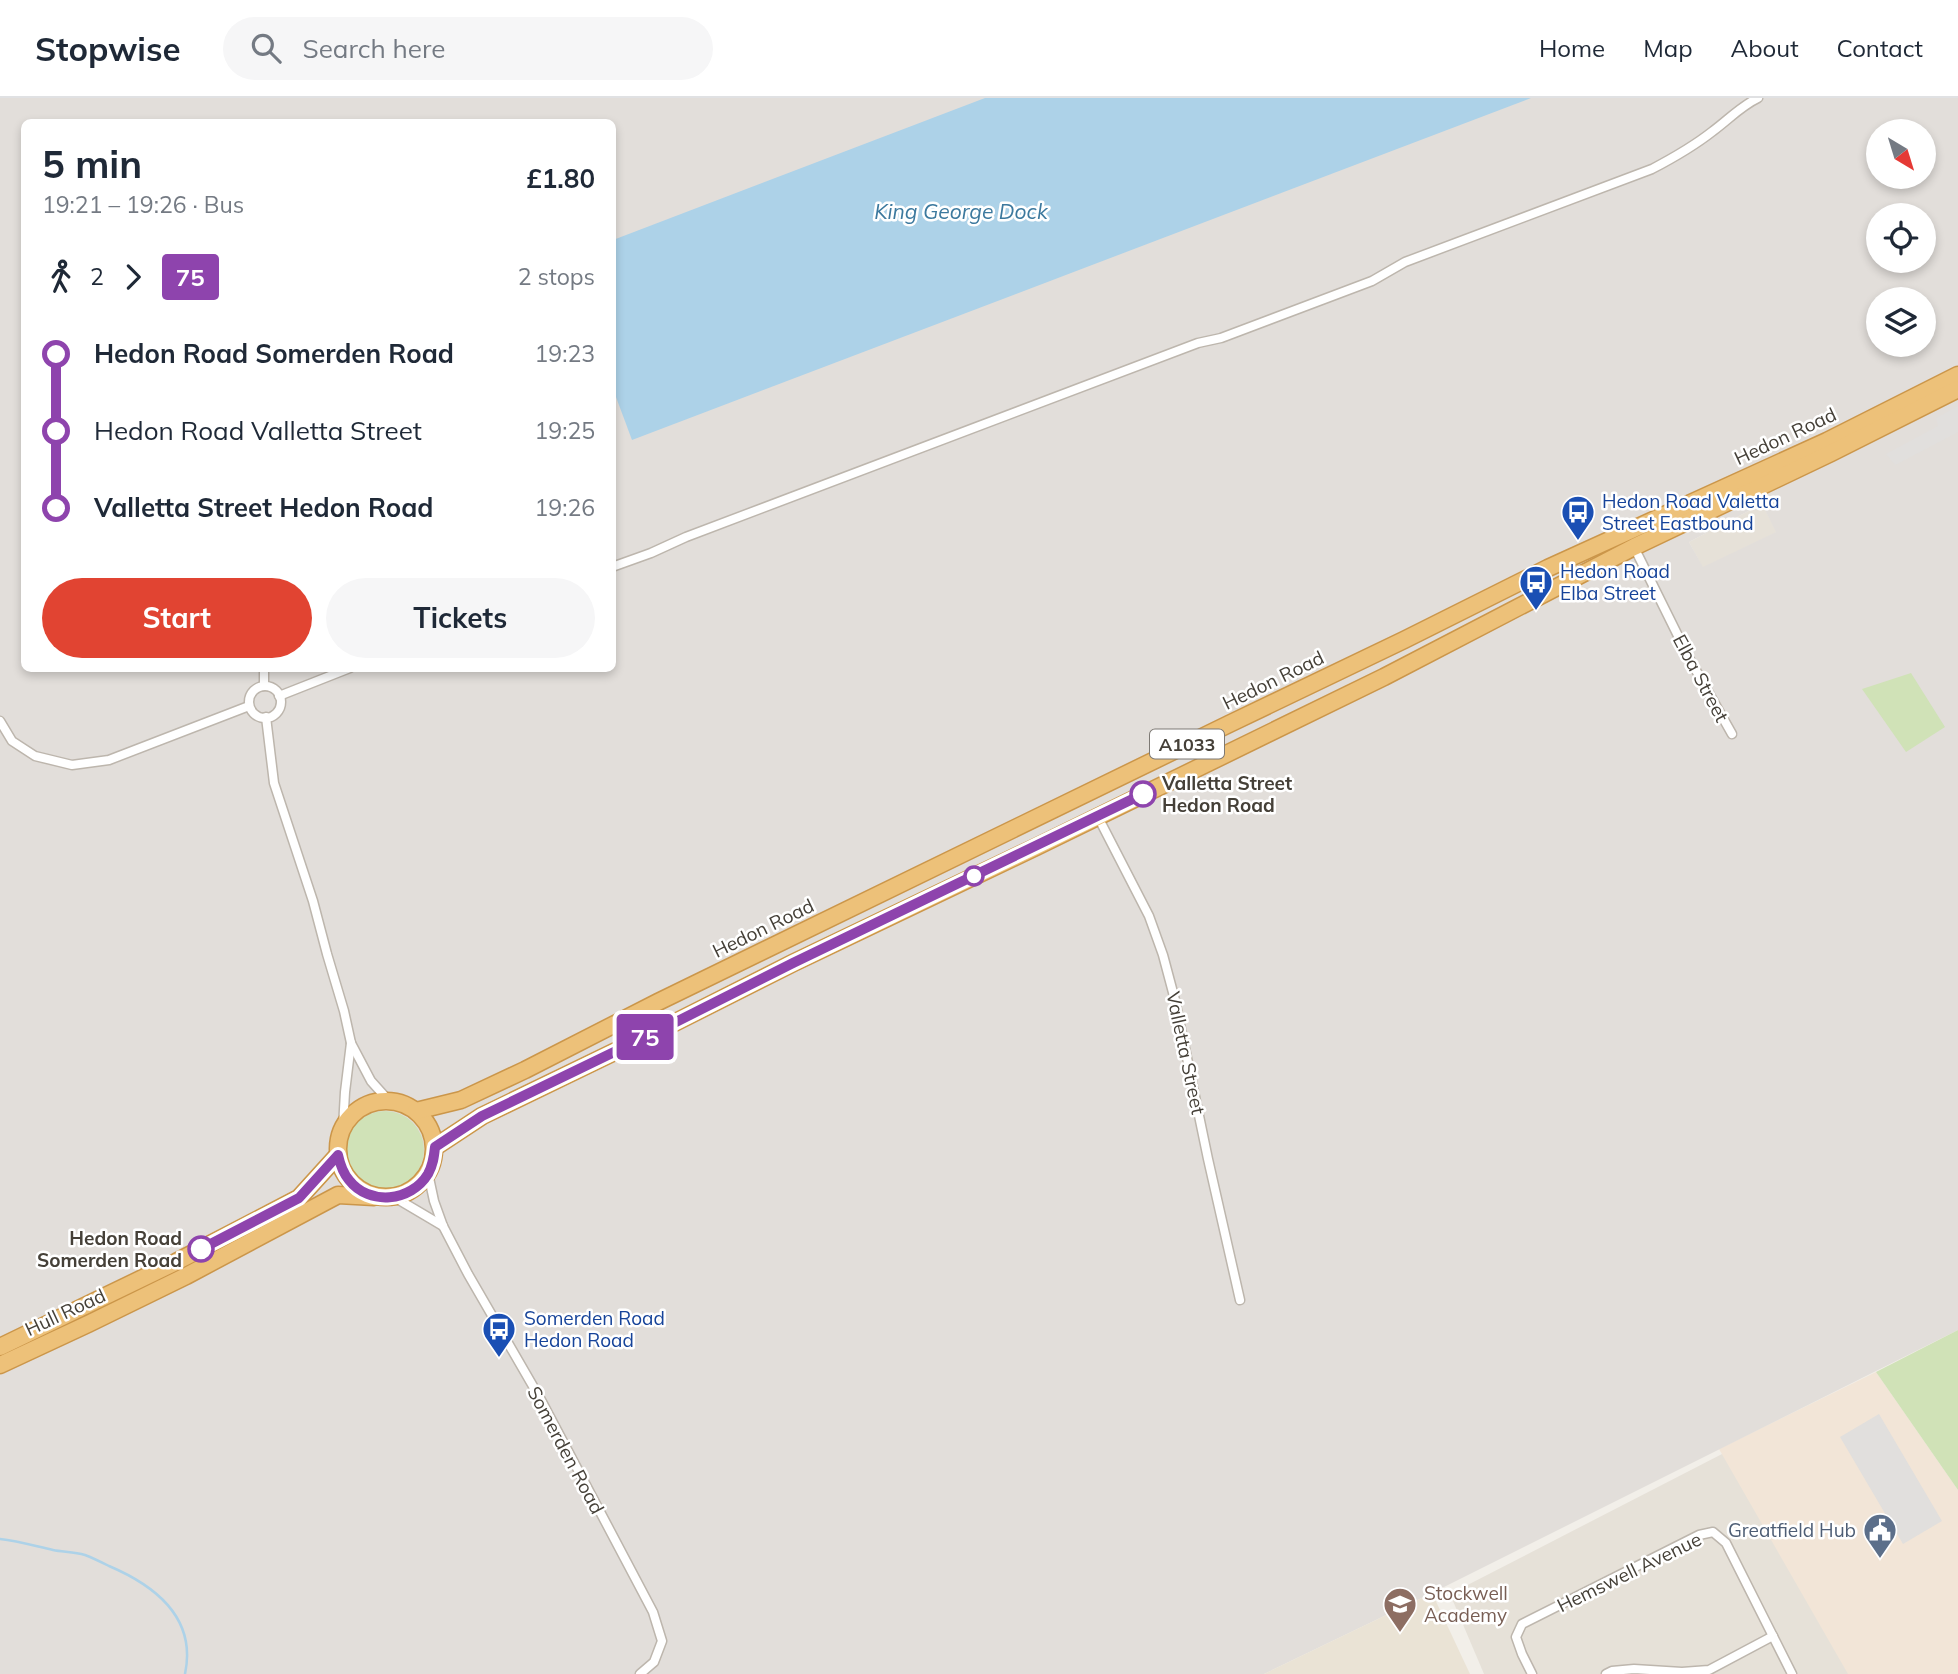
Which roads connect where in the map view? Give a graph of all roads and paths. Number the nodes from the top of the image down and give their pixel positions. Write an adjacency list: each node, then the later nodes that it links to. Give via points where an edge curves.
1 (1758, 98): 5 (street, via 1652,169 1405,262 1372,281 1072,390)
2 (1958, 375): 17 (highway, Hedon Road / A1033, via 1548,568 525,1070 461,1100)
3 (1958, 389): 4 (highway, Hedon Road / A1033)
4 (1634, 547): 13 (street, Elba Street); 14 (highway, Hedon Road / A1033)
5 (616, 566)
6 (264, 672): 8 (street)
7 (340, 672): 9 (street)
8 (264, 686): 9 (street); 10 (street, via 252,692)
9 (279, 696): 11 (street, via 278,710)
10 (249, 706): 11 (street, via 256,715); 12 (street, via 109,760 72,765 35,756 12,741)
11 (266, 717): 15 (street, via 274,783 313,901)
12 (0, 721)
13 (1732, 734)
14 (1098, 817): 19 (highway, Hedon Road / A1033, via 482,1116); 25 (street, Valletta Street, via 1149,916 1163,955)
15 (351, 1043): 16 (street, via 371,1081); 18 (street)
16 (389, 1101): 17 (highway); 18 (highway, via 362,1107)
17 (416, 1111): 19 (highway, via 426,1121)
18 (343, 1127): 20 (highway)
19 (435, 1147): 21 (highway)
20 (338, 1155): 22 (highway, via 349,1181); 26 (highway, Hull Road, via 299,1198)
21 (428, 1173): 23 (highway, via 408,1193); 24 (street, Somerden Road)
22 (374, 1196): 23 (highway); 27 (highway, Hull Road, via 338,1195 187,1276)
23 (394, 1197): 24 (street)
24 (443, 1226): 29 (street, Somerden Road, via 653,1612 662,1641 654,1662)
25 (1240, 1300)
26 (0, 1347)
27 (0, 1365)
28 (1773, 1636): 30 (street, Hemswell Avenue, via 1726,1543 1713,1532 1521,1624 1516,1637); 31 (street, via 1709,1670 1634,1669); 32 (street, Hemswell Avenue)
29 (640, 1674)
30 (1532, 1674)
31 (1606, 1674)
32 (1792, 1674)

